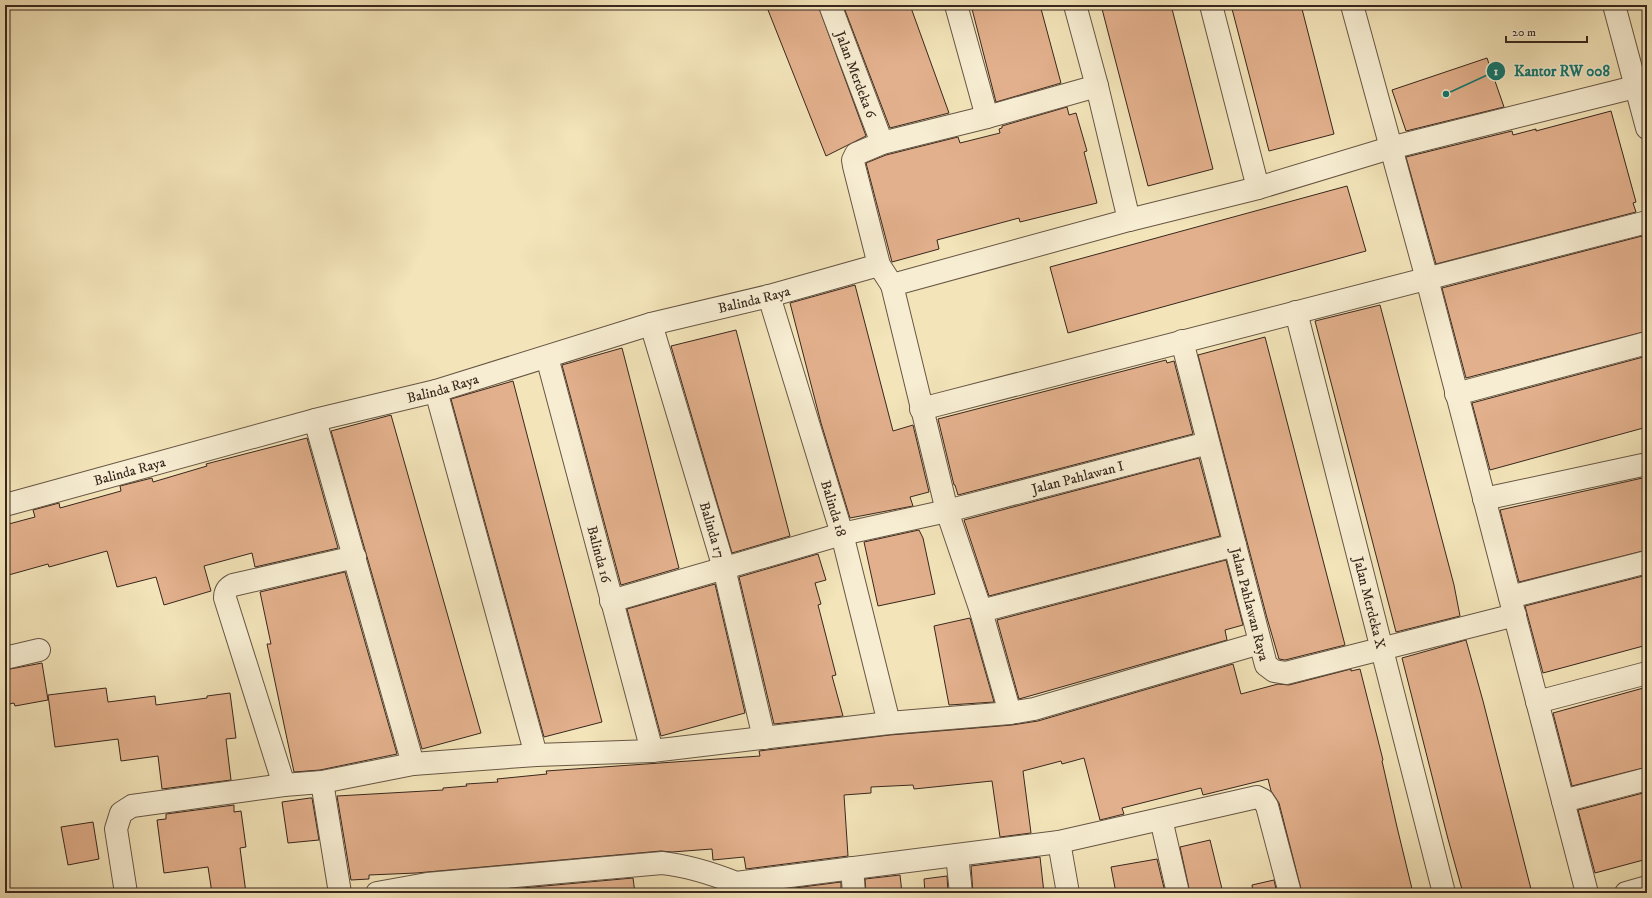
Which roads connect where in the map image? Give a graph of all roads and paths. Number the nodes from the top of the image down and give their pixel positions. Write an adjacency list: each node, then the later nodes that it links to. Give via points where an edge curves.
1 (830, 5): 11 (street, Jalan Merdeka 6)
2 (956, 5): 9 (street)
3 (1075, 5): 8 (street)
4 (1211, 5): 13 (street)
5 (1352, 5): 12 (street)
6 (1614, 5): 7 (street)
7 (1642, 85): 10 (street); 12 (street)
8 (1097, 86): 9 (street); 14 (street)
9 (987, 117): 11 (street)
10 (1647, 128)
11 (882, 143): 16 (street, via 856,154 853,160)
12 (1390, 148): 13 (street); 17 (street)
13 (1258, 188): 14 (street)
14 (1129, 220): 18 (street)
15 (1647, 222): 17 (street)
16 (879, 265): 18 (street); 19 (street, Balinda Raya)
17 (1427, 279): 20 (street); 26 (street)
18 (892, 285): 27 (street)
19 (769, 296): 21 (street, Balinda Raya); 34 (street, Balinda 18)
20 (1296, 312): 22 (street); 43 (street, Jalan Merdeka X)
21 (651, 324): 24 (street, Balinda Raya); 38 (street, Balinda 17)
22 (1182, 341): 27 (street); 29 (street, Jalan Pahlawan Raya)
23 (1647, 343): 26 (street)
24 (547, 357): 25 (street, Balinda Raya); 39 (street, Balinda 16)
25 (436, 391): 28 (street, Balinda Raya); 52 (street)
26 (1456, 394): 31 (street)
27 (922, 409): 33 (street)
28 (315, 420): 32 (street, Balinda Raya); 36 (street)
29 (1208, 443): 33 (street, Jalan Pahlawan I); 35 (street, Jalan Pahlawan Raya)
30 (1647, 464): 31 (street)
31 (1484, 499): 40 (street)
32 (5, 505)
33 (947, 511): 34 (street, Jalan Pahlawan I); 41 (street)
34 (842, 534): 38 (street, Jalan Pahlawan I); 49 (street, Balinda 18)
35 (1234, 545): 41 (street); 42 (street, Jalan Pahlawan Raya)
36 (355, 557): 53 (street); 56 (street, via 233,585 225,592)
37 (1647, 562): 40 (street, Jalan Pahlawan Raya)
38 (724, 568): 39 (street, Jalan Pahlawan I); 50 (street, Balinda 17)
39 (611, 601): 51 (street, Balinda 16)
40 (1512, 606): 43 (street, Jalan Pahlawan Raya); 47 (street)
41 (981, 611): 48 (street)
42 (1260, 643): 43 (street, Jalan Pahlawan Raya, via 1266,665 1274,671 1286,672); 48 (street, via 1034,709)
43 (1382, 649): 72 (street, Jalan Merdeka X)
44 (39, 650): 45 (street)
45 (5, 658)
46 (1647, 673): 47 (street)
47 (1538, 702): 57 (street)
48 (1010, 713): 49 (street)
49 (889, 723): 50 (street)
50 (764, 738): 51 (street)
51 (652, 752): 52 (street)
52 (536, 755): 53 (street)
53 (413, 764): 55 (street)
54 (1647, 779): 57 (street)
55 (322, 782): 56 (street); 65 (street)
56 (284, 785): 64 (street, via 132,806 126,809 118,819 116,829)
57 (1563, 800): 73 (street)
58 (1161, 818): 59 (street); 70 (street); 71 (street, via 1257,797 1263,800 1267,806)
59 (1059, 842): 60 (street); 69 (street)
60 (956, 855): 61 (street); 68 (street)
61 (852, 868): 63 (street); 67 (street)
62 (1647, 887): 74 (street)
63 (737, 888): 66 (street, via 703,870 662,863 427,884)
64 (126, 893)
65 (340, 893)
66 (377, 893)
67 (854, 893)
68 (961, 893)
69 (1068, 893)
70 (1178, 893)
71 (1290, 893)
72 (1444, 893)
73 (1587, 893)
74 (1626, 893)

